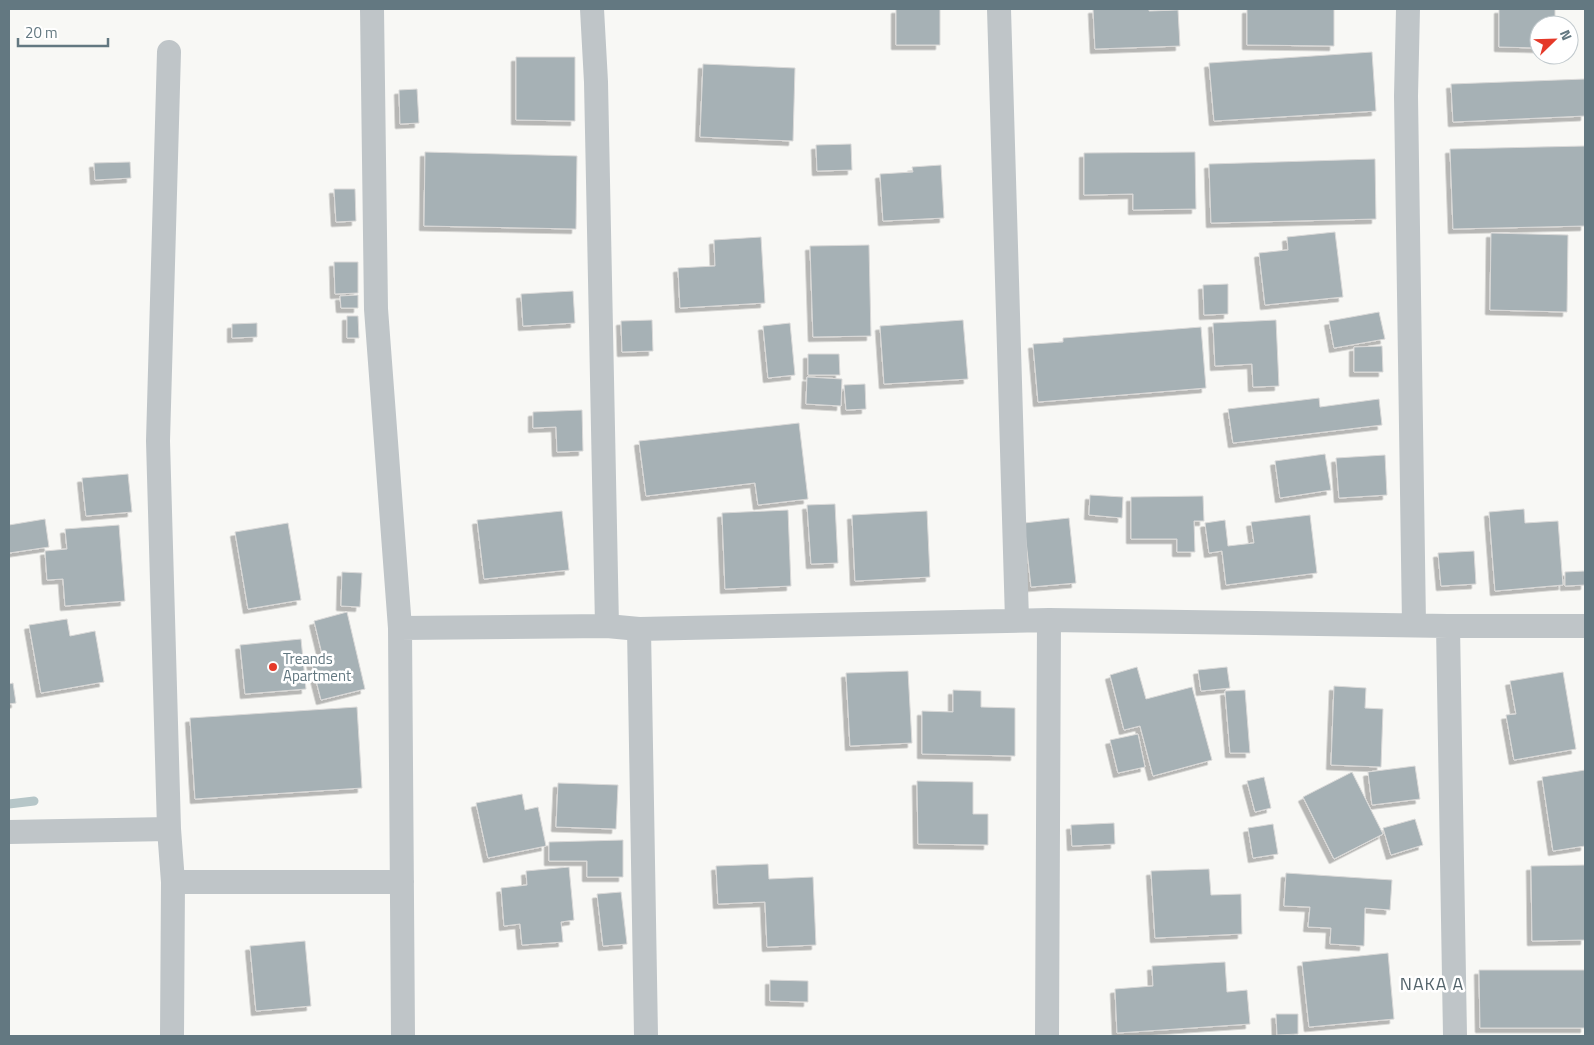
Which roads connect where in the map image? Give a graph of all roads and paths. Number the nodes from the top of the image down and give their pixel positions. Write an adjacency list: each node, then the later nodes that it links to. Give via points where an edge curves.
1 (372, 9): 12 (street, via 376,309)
2 (592, 9): 9 (street)
3 (999, 9): 6 (street)
4 (1408, 9): 8 (street, via 1406,96)
5 (169, 52): 14 (street, via 158,441)
6 (1018, 620): 7 (street); 13 (street)
7 (1049, 620): 8 (street); 21 (street)
8 (1414, 624): 10 (street)
9 (607, 626): 12 (street); 13 (street)
10 (1448, 626): 11 (street); 22 (street)
11 (1585, 626)
12 (400, 628): 17 (street)
13 (639, 629): 20 (street)
14 (169, 829): 15 (street); 16 (street)
15 (9, 832)
16 (173, 882): 17 (street); 18 (street)
17 (402, 882): 19 (street)
18 (172, 1036)
19 (403, 1036)
20 (646, 1036)
21 (1047, 1036)
22 (1455, 1036)

